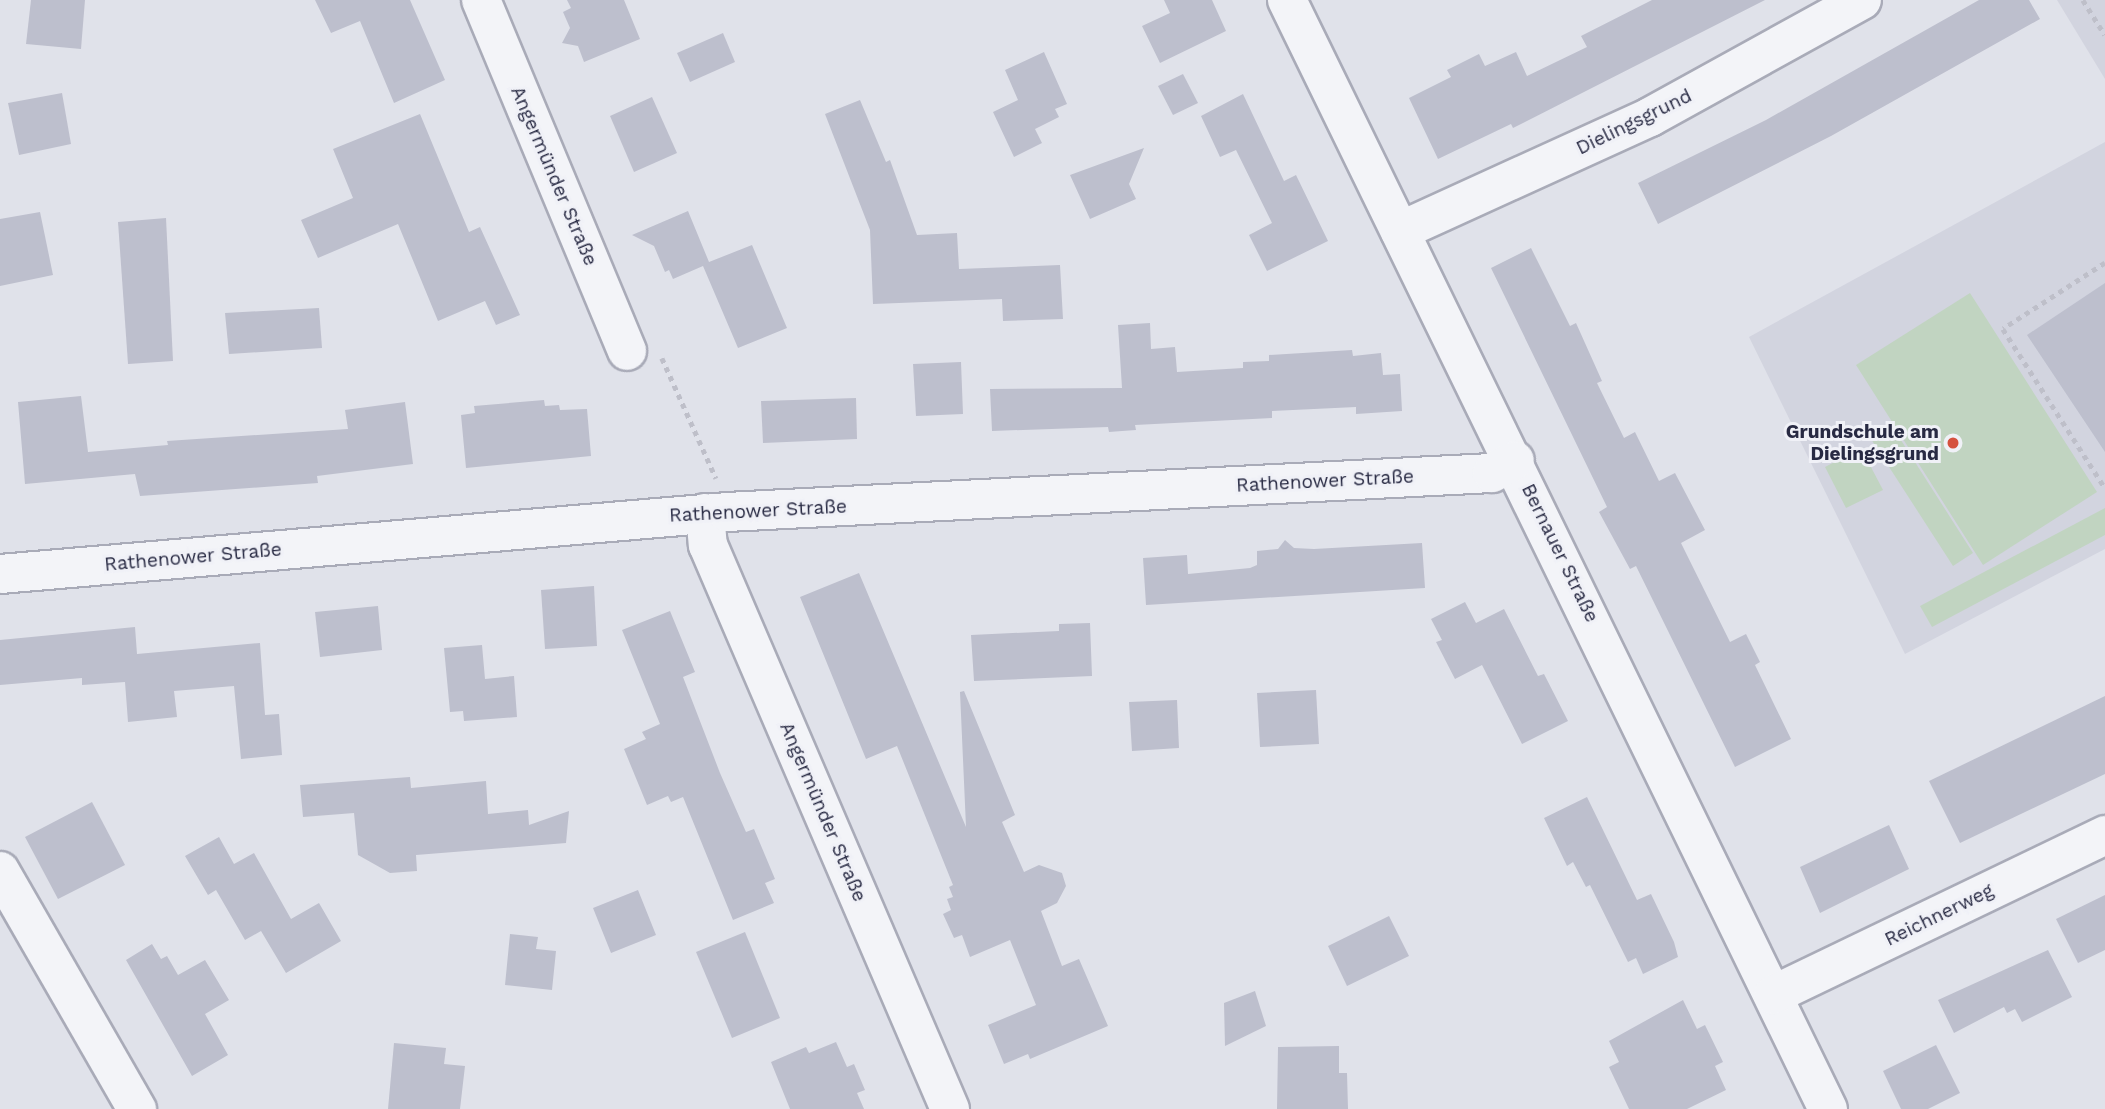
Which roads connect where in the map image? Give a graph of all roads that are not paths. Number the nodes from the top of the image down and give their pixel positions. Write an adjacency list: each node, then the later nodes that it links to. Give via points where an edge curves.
1 (481, 0): 5 (street, Angermünder Straße)
2 (1287, 0): 4 (street, Bernauer Straße)
3 (1862, 0): 4 (street, Dielingsgrund, via 1650,117)
4 (1400, 231): 6 (street, Bernauer Straße)
5 (642, 349)
6 (1516, 460): 7 (street, Rathenower Straße, via 1492,472); 11 (street, Bernauer Straße)
7 (712, 499): 8 (street, Rathenower Straße); 13 (street, Angermünder Straße, via 708,545)
8 (0, 574)
9 (2105, 835): 11 (street, Reichnerweg)
10 (0, 871): 12 (street)
11 (1773, 995): 14 (street, Bernauer Straße)
12 (137, 1109)
13 (950, 1109)
14 (1828, 1109)

